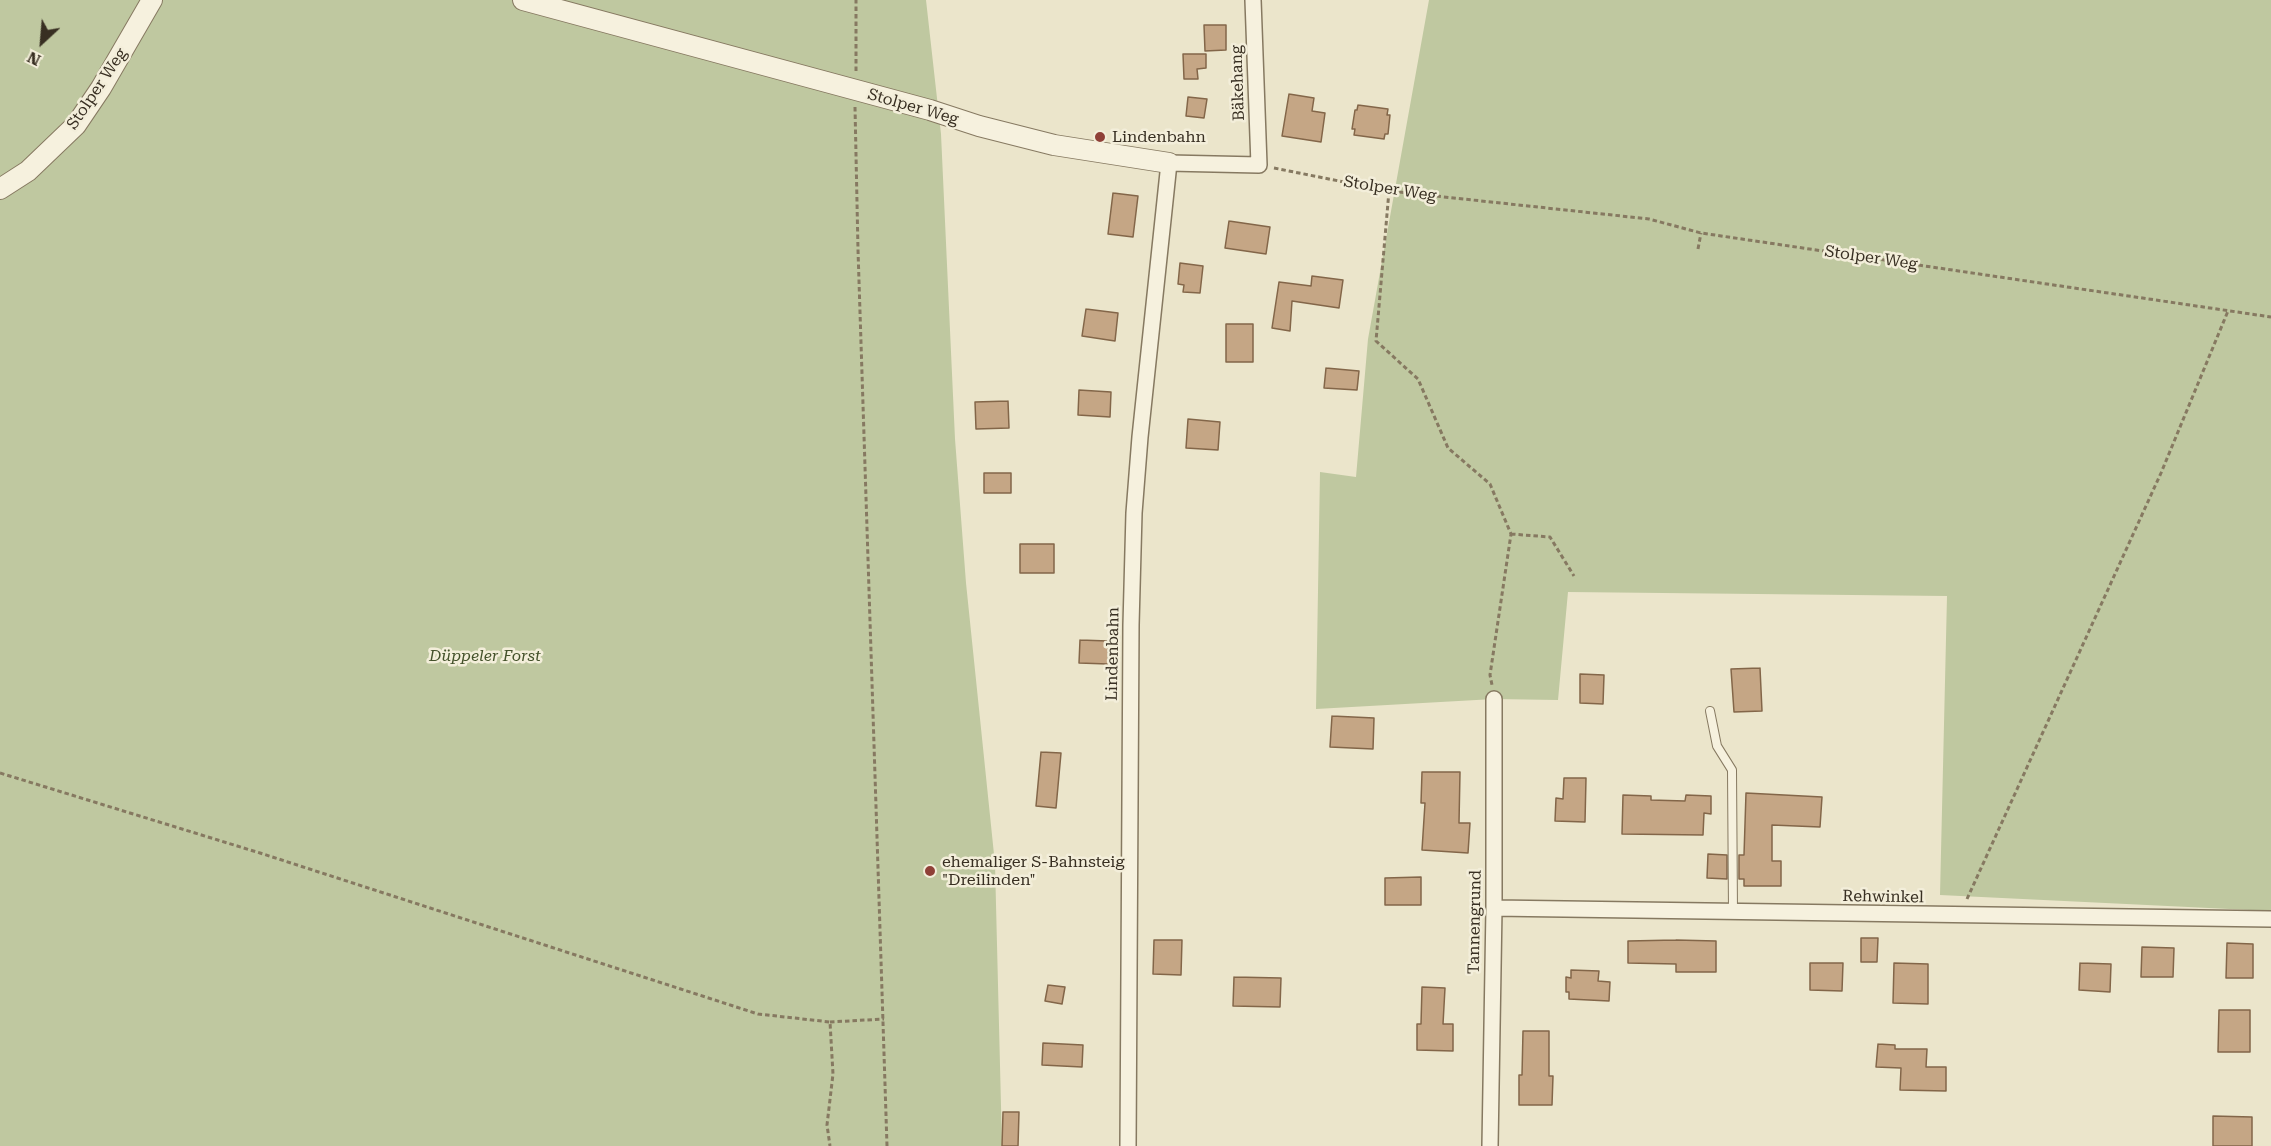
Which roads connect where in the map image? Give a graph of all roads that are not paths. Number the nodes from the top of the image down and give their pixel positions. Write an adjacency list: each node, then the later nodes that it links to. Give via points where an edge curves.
1 (153, 0): 6 (street, Stolper Weg, via 76,125 52,151)
2 (523, 0): 4 (street, Stolper Weg, via 979,126 1054,145)
3 (1253, 0): 5 (street, Bäkehang)
4 (1169, 164): 5 (street, Stolper Weg); 12 (street, Lindenbahn, via 1134,513)
5 (1259, 165)
6 (0, 189)
7 (1494, 699): 9 (street, Tannengrund)
8 (1710, 711): 10 (lane, via 1717,746 1732,770)
9 (1494, 908): 10 (street, Rehwinkel); 13 (street, Tannengrund)
10 (1732, 913): 11 (street, Rehwinkel)
11 (2271, 920)
12 (1128, 1146)
13 (1490, 1146)

